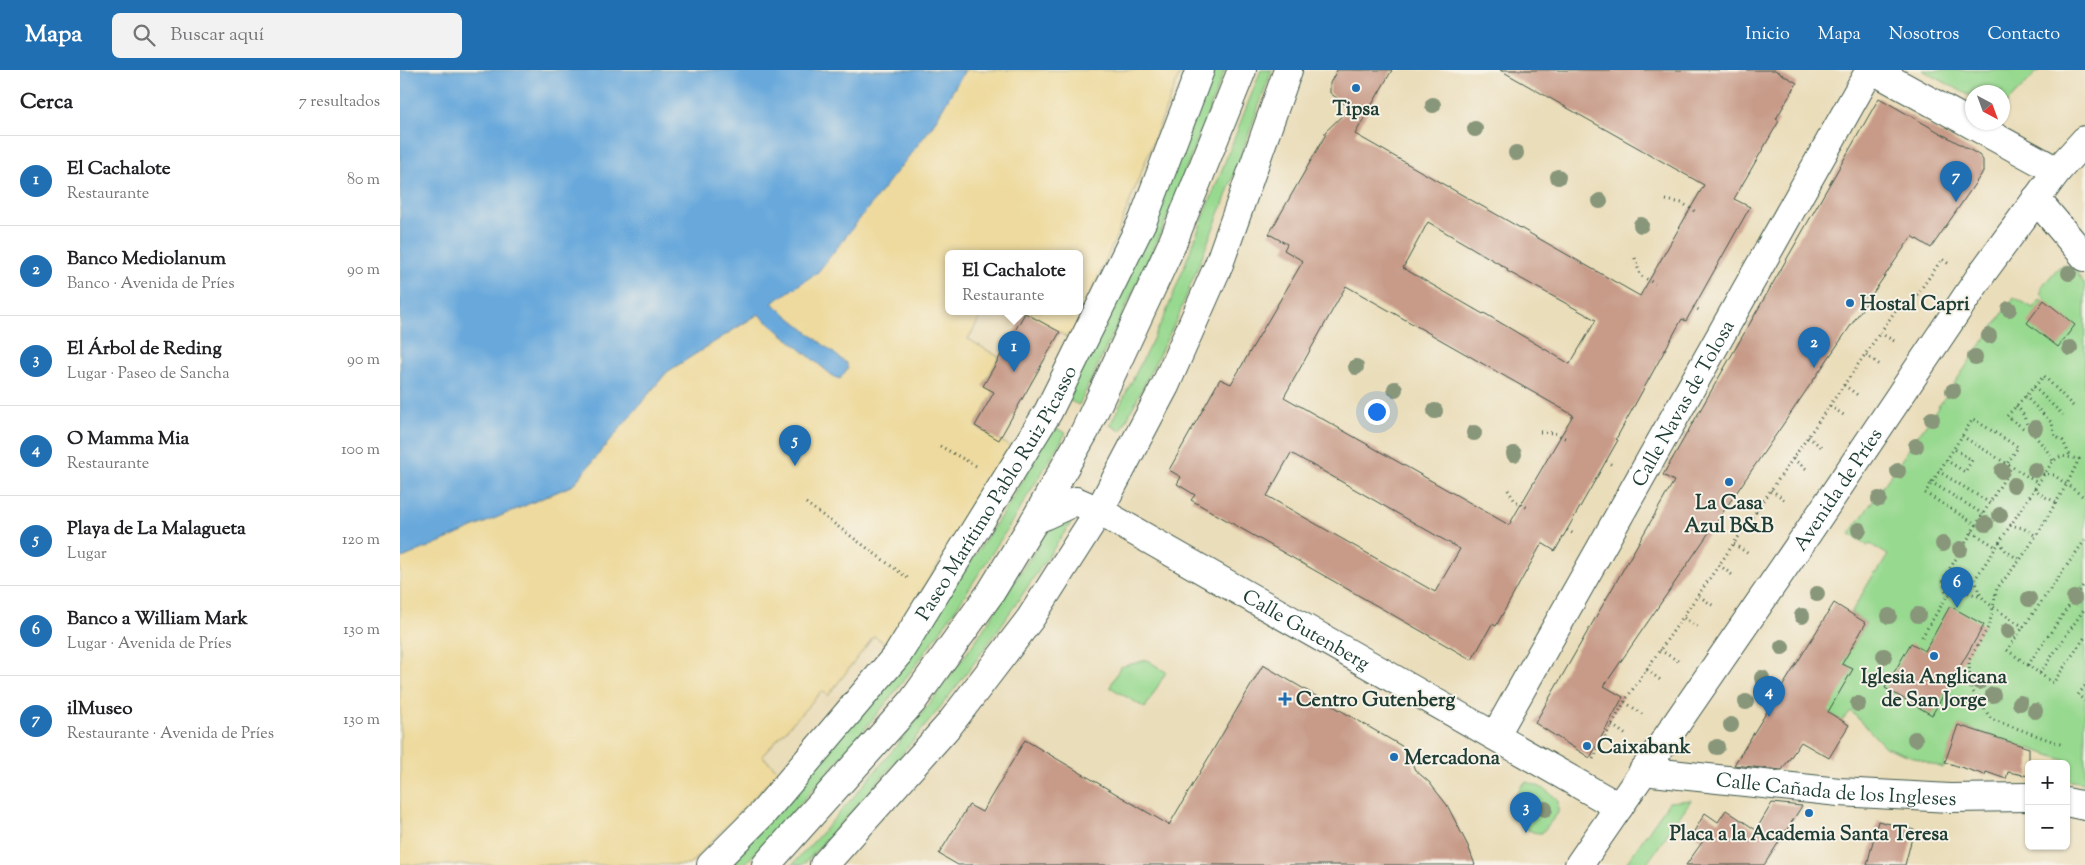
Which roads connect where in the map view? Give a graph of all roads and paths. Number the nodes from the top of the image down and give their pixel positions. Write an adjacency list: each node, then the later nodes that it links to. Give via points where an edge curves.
1 (1200, 70): 105 (street, Paseo Marítimo Pablo Ruiz Picasso, via 1143,220 1048,412 898,654 764,813)
2 (1242, 70): 58 (street, Paseo Marítimo Pablo Ruiz Picasso, via 1172,244 1084,431)
3 (1288, 70): 55 (street, via 1219,264 1165,386)
4 (1872, 70): 6 (street); 97 (street, Calle Navas de Tolosa)
5 (2085, 140): 6 (street, Avenida de Príes)
6 (2056, 171): 7 (street, Avenida de Príes)
7 (2036, 199): 10 (street); 100 (street, Avenida de Príes)
8 (1666, 200): 9 (path, via 1682,203)
9 (1696, 212)
10 (2085, 257)
11 (1635, 258): 13 (path, via 1640,275)
12 (1950, 264): 14 (path, via 1942,259 1905,312 1898,308)
13 (1655, 284)
14 (1880, 333): 15 (path); 16 (path)
15 (1896, 342)
16 (1866, 355): 17 (path); 18 (path)
17 (1880, 364)
18 (1844, 385): 20 (path); 22 (path)
19 (2034, 387): 21 (path); 24 (path, via 2044,376); 25 (path)
20 (1859, 396)
21 (2025, 396): 23 (path); 34 (path, via 2052,423 2055,436 2063,442)
22 (1830, 406): 26 (path); 30 (path)
23 (2016, 406): 27 (path, via 2024,413); 27 (path, via 2007,416)
24 (2073, 406)
25 (2063, 415)
26 (1845, 416)
27 (2028, 428): 37 (path, via 2048,449)
28 (1540, 432): 31 (path, via 1554,433)
29 (1962, 436): 33 (path); 38 (path); 38 (path, via 1973,419 2018,447)
30 (1808, 437): 32 (path); 35 (path)
31 (1567, 439)
32 (1823, 448)
33 (1954, 449): 36 (path); 36 (path, via 1972,460 1965,472)
34 (2070, 456): 37 (path, via 2061,456); 45 (path, via 2079,459)
35 (1793, 460): 40 (path); 48 (path)
36 (1946, 460): 41 (path)
37 (2053, 461): 42 (path)
38 (2008, 464): 39 (path)
39 (2012, 466): 44 (path); 53 (path)
40 (1808, 470)
41 (1938, 471): 43 (path); 53 (path)
42 (2043, 474): 44 (path); 45 (path, via 2054,475)
43 (1931, 482): 57 (path); 60 (path, via 1924,493)
44 (2038, 483): 46 (path)
45 (2067, 484): 49 (path); 51 (path)
46 (2034, 488): 51 (path); 61 (path)
47 (1508, 490): 54 (path, via 1515,501)
48 (1771, 490): 50 (path); 56 (path)
49 (2085, 498)
50 (1787, 501)
51 (2056, 502): 63 (path)
52 (806, 503): 72 (path)
53 (1990, 503): 57 (path)
54 (1528, 508)
55 (1099, 511): 58 (street, Calle Gutenberg, via 1076,501); 97 (street, Calle Gutenberg); 107 (street, via 1030,619 954,717)
56 (1756, 512): 59 (path); 66 (path)
57 (1983, 514): 60 (path)
58 (1035, 520): 106 (street, Paseo Marítimo Pablo Ruiz Picasso, via 991,592 912,702)
59 (1772, 523)
60 (1977, 524): 62 (path)
61 (2010, 525): 63 (path); 65 (path)
62 (1972, 532): 67 (path); 75 (path, via 1944,580)
63 (2036, 536): 69 (path)
64 (2085, 540): 81 (path)
65 (1999, 542): 67 (path); 69 (path)
66 (1734, 543): 68 (path); 70 (path)
67 (1996, 547): 76 (path, via 1975,578)
68 (1750, 555)
69 (2020, 560): 77 (path, via 1997,588)
70 (1719, 565): 71 (path); 74 (path)
71 (1735, 577)
72 (910, 580)
73 (2085, 583): 87 (path)
74 (1699, 595): 78 (path); 80 (path)
75 (1947, 596): 76 (path, via 1964,592); 84 (path)
76 (1981, 597): 77 (path)
77 (1994, 606): 81 (path); 98 (path, via 1989,626 1969,660 1970,687 1991,719)
78 (1715, 607)
79 (2085, 608): 89 (path)
80 (1684, 618): 82 (path); 85 (path)
81 (2024, 627): 87 (path, via 2007,650)
82 (1700, 629)
83 (2085, 637): 89 (path, via 2053,682)
84 (1922, 638)
85 (1660, 650): 86 (path); 88 (path)
86 (1678, 661)
87 (2028, 665): 89 (path)
88 (1647, 670): 90 (path); 93 (path)
89 (2040, 673)
90 (1663, 682)
91 (2085, 686): 92 (path, via 2078,695)
92 (2085, 701)
93 (1625, 702): 94 (path); 95 (path)
94 (1642, 714)
95 (1612, 726): 96 (path); 99 (path)
96 (1626, 735)
97 (1495, 736): 104 (street, Calle Gutenberg)
98 (2063, 745)
99 (1590, 764)
100 (1643, 772): 101 (street, Calle Cañada de los Ingleses, via 1839,792 1950,798); 104 (street, Avenida de Príes)
101 (2025, 797)
102 (2070, 803): 103 (street)
103 (2085, 806)
104 (1618, 807): 108 (street, Avenida de Príes)
105 (711, 865)
106 (766, 865)
107 (824, 865)
108 (1579, 865)

